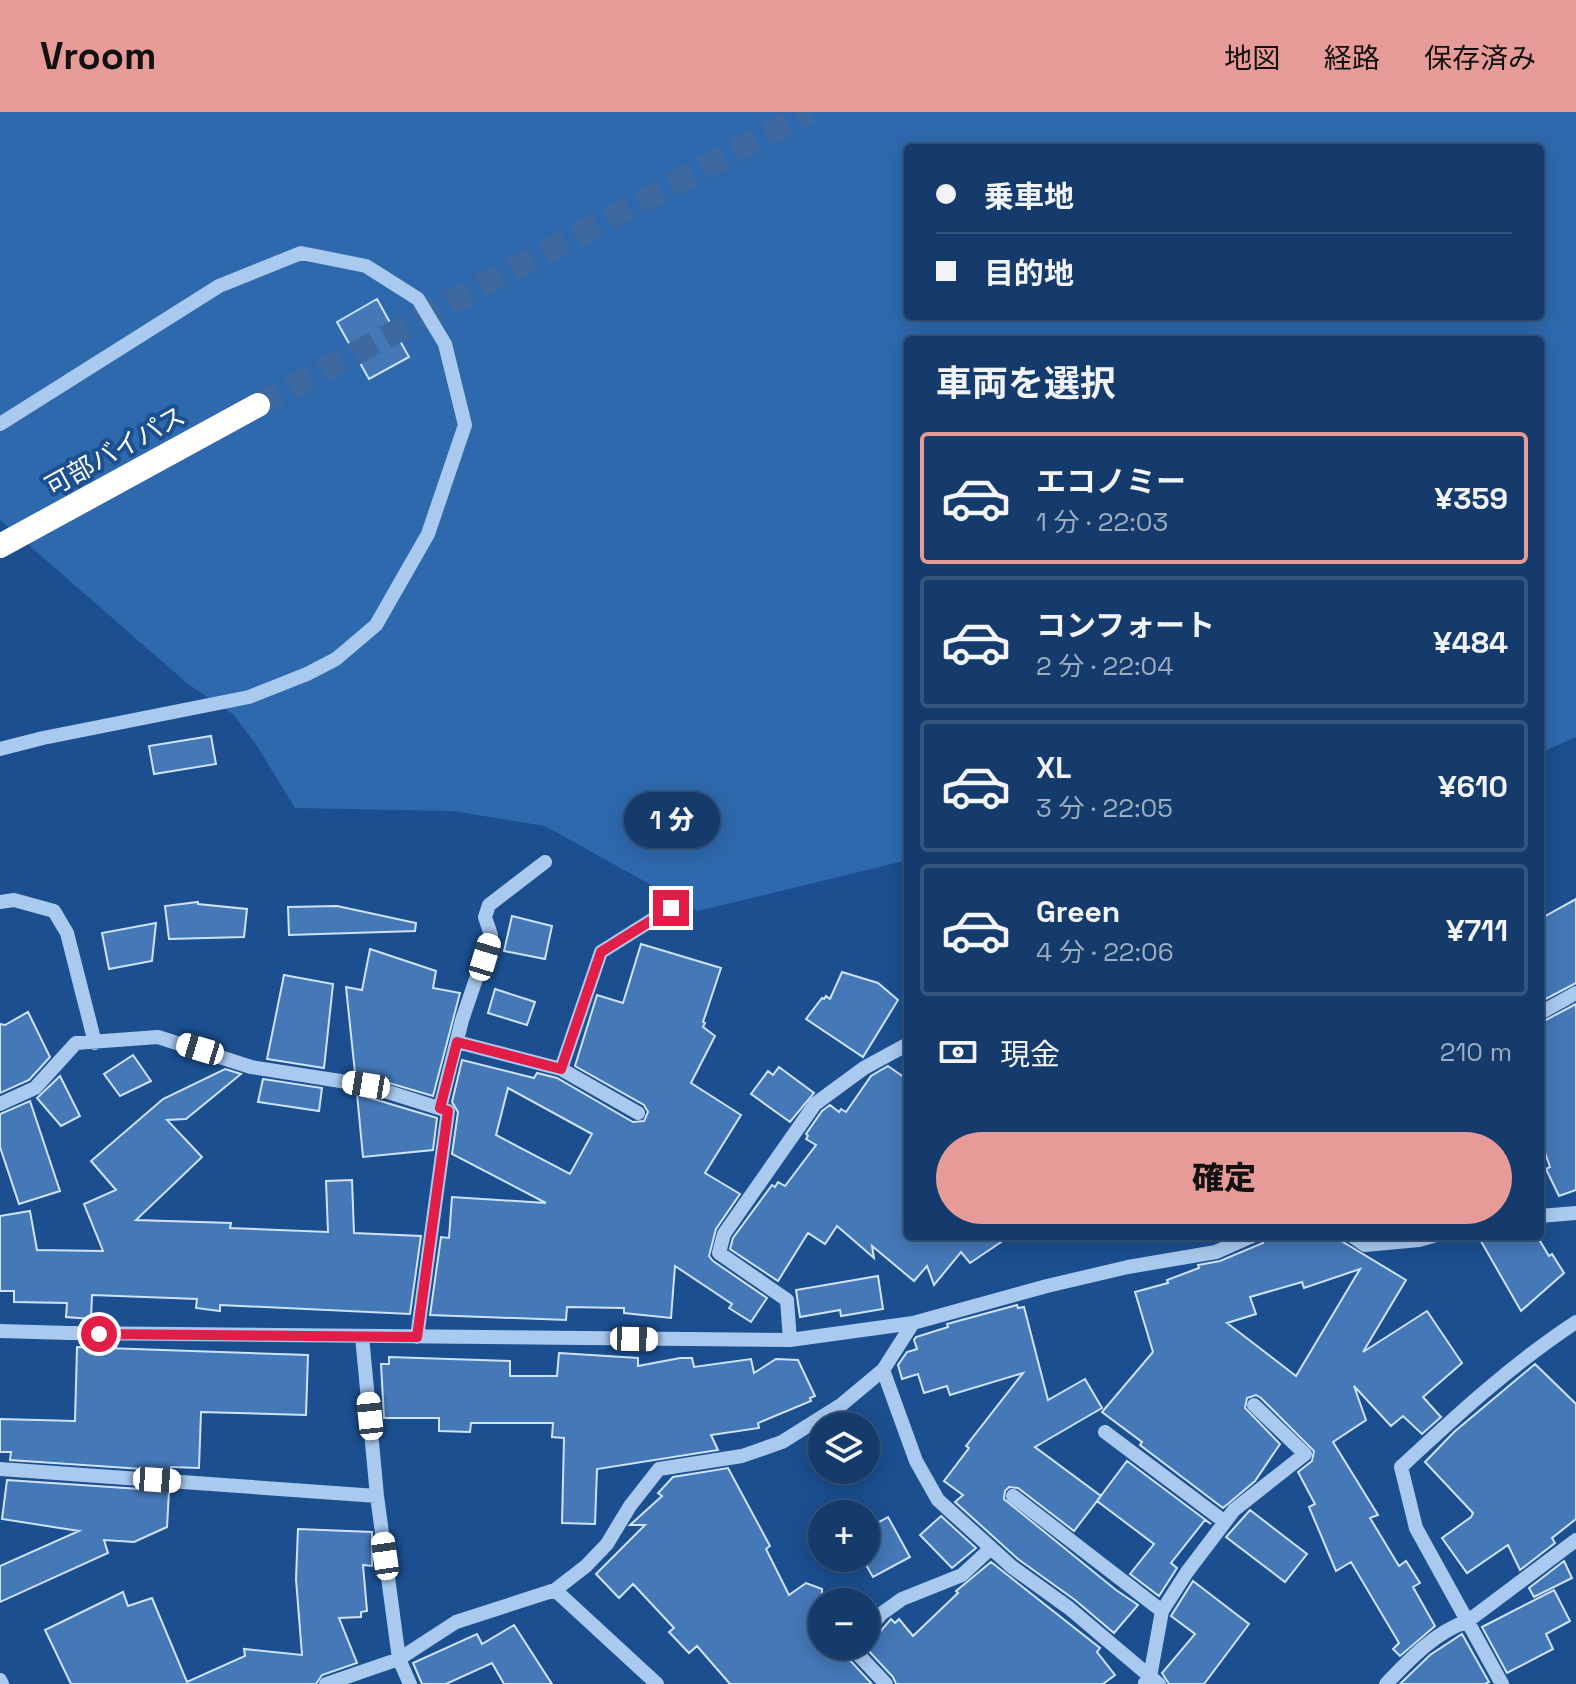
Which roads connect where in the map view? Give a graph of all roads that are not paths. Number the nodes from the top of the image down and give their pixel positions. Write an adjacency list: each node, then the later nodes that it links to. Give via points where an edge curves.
1 (258, 405): 3 (highway, 可部バイパス)
2 (0, 424): 4 (street, via 219,286 301,253 366,266 418,299 445,344 465,425 428,534 376,625 336,659 249,697)
3 (0, 546)
4 (0, 749)
5 (545, 862): 10 (street, via 489,905 485,917 491,935)
6 (0, 902): 11 (street, via 14,900 54,911 67,933)
7 (671, 908): 13 (street, via 601,952)
8 (1576, 993): 9 (street)
9 (1544, 1011)
10 (457, 1042): 13 (street); 15 (street)
11 (95, 1043): 14 (street, via 76,1043 35,1088); 15 (street, via 158,1037 251,1067 366,1085)
12 (904, 1046): 27 (street, via 815,1104 724,1234 719,1253 787,1300)
13 (561, 1069): 16 (street)
14 (0, 1104)
15 (440, 1108): 26 (street, via 448,1111)
16 (638, 1113)
17 (1576, 1213): 18 (street)
18 (1544, 1216)
19 (1243, 1240): 23 (street, via 1216,1252 1114,1270)
20 (1358, 1240): 21 (street, via 1365,1245)
21 (1419, 1240)
22 (1576, 1322): 40 (street, via 1470,1403 1401,1467 1416,1528)
23 (913, 1323): 27 (street); 28 (street)
24 (0, 1331): 25 (street)
25 (362, 1336): 26 (street); 32 (street)
26 (417, 1337): 27 (street)
27 (790, 1340)
28 (883, 1370): 36 (street, via 910,1447 938,1500); 37 (street, via 841,1405 782,1442 742,1456 659,1469 607,1544)
29 (1254, 1405): 34 (street, via 1305,1454)
30 (1105, 1432): 34 (street)
31 (0, 1469): 32 (street)
32 (377, 1496): 41 (street)
33 (1013, 1496): 38 (street)
34 (1225, 1522): 38 (street)
35 (1576, 1540): 40 (street)
36 (991, 1548): 39 (street, via 962,1575 902,1599); 43 (street, via 1069,1608)
37 (555, 1590): 41 (street, via 456,1622); 46 (street)
38 (1162, 1611): 43 (street)
39 (880, 1615)
40 (1468, 1621): 48 (street, via 1447,1628); 49 (street)
41 (399, 1659): 44 (street); 45 (street)
42 (863, 1660): 47 (street)
43 (1151, 1682)
44 (326, 1684)
45 (410, 1684)
46 (657, 1684)
47 (886, 1684)
48 (1386, 1684)
49 (1502, 1684)

